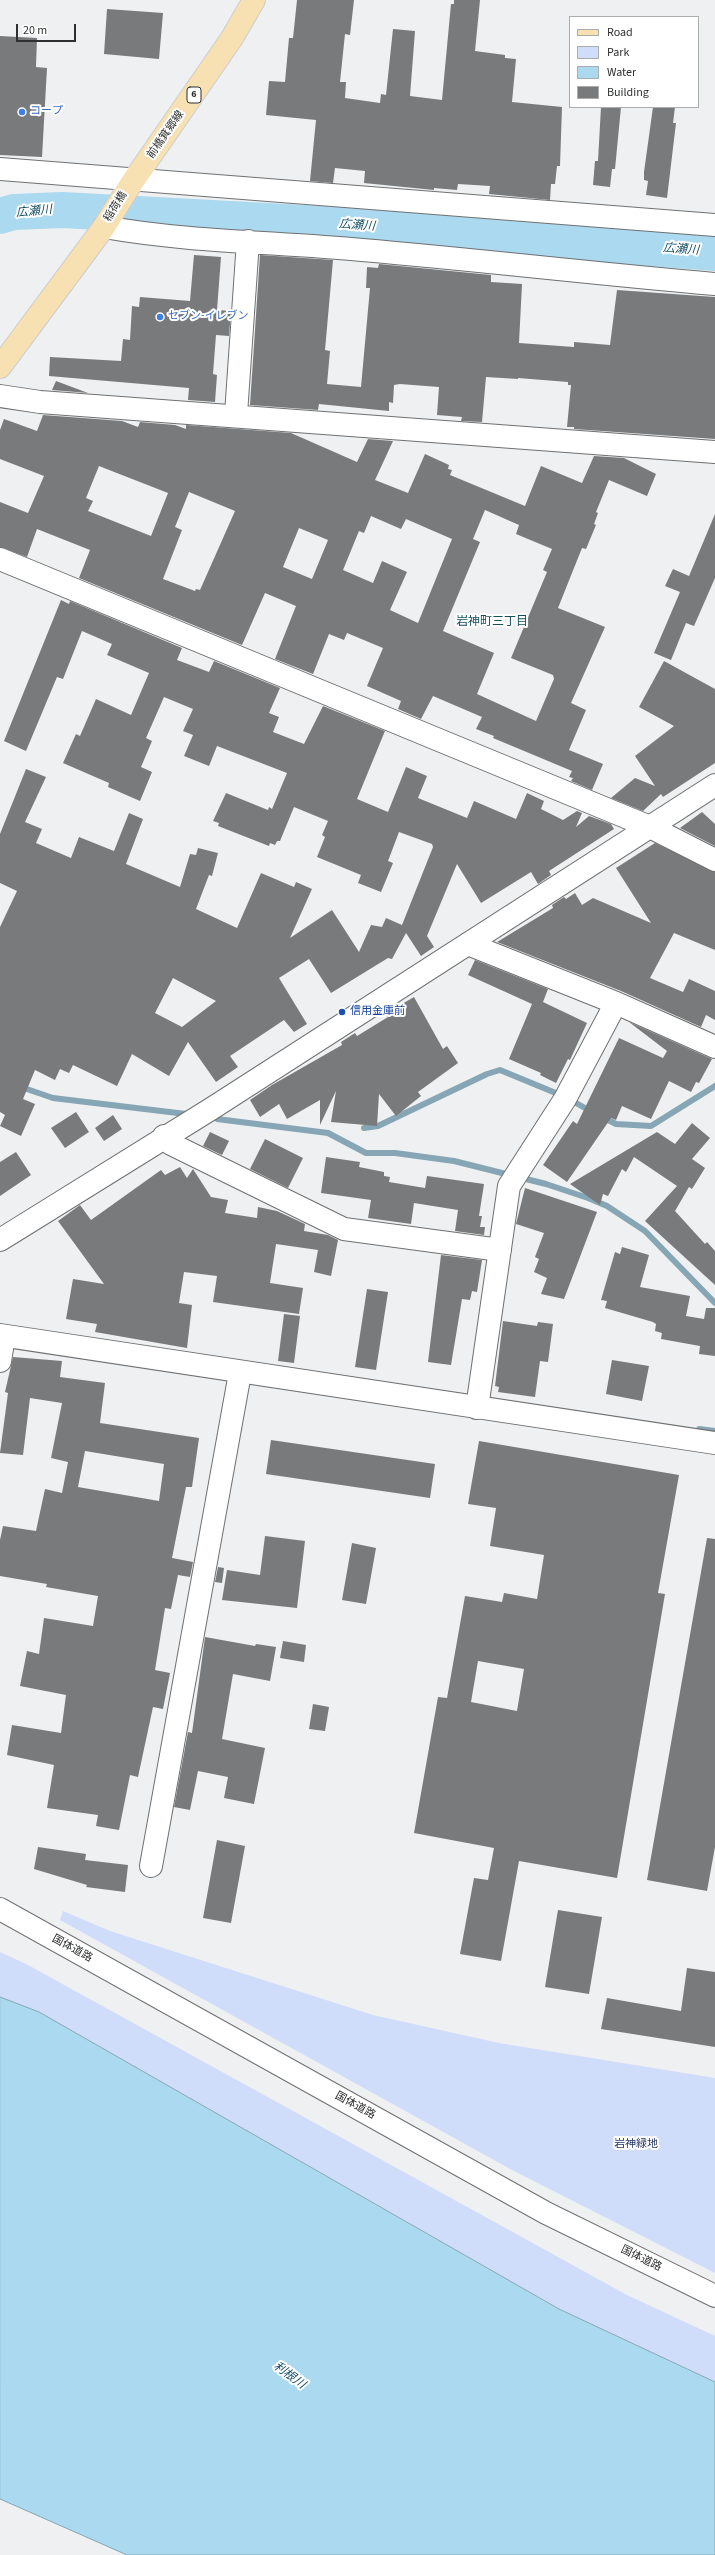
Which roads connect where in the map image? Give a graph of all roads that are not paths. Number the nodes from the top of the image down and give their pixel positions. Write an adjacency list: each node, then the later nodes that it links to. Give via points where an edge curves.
1 (254, 0): 3 (main road, 前橋箕郷線 / 6, via 232,38)
2 (0, 169): 3 (street)
3 (132, 183): 4 (street); 5 (main road, 稲荷橋 / 6)
4 (715, 225)
5 (104, 227): 6 (street, via 145,234); 8 (main road, 6)
6 (248, 242): 7 (street, via 362,250); 10 (street)
7 (715, 284)
8 (0, 367)
9 (0, 396): 10 (street, via 40,402)
10 (236, 414): 11 (street)
11 (715, 452)
12 (0, 560): 14 (street)
13 (715, 785): 14 (street)
14 (650, 827): 15 (street); 16 (street)
15 (715, 860)
16 (468, 944): 17 (street); 19 (street, via 211,1109)
17 (616, 1003): 18 (street); 21 (street, via 565,1099 509,1186)
18 (715, 1047)
19 (164, 1136): 20 (street); 21 (street, via 171,1144 344,1229)
20 (0, 1240)
21 (500, 1250): 25 (street)
22 (2, 1335): 23 (street); 24 (street)
23 (0, 1361)
24 (240, 1373): 25 (street); 27 (street)
25 (477, 1408): 26 (street)
26 (715, 1444)
27 (151, 1866)
28 (0, 1909): 29 (street, 国体道路, via 546,2213)
29 (715, 2296)

